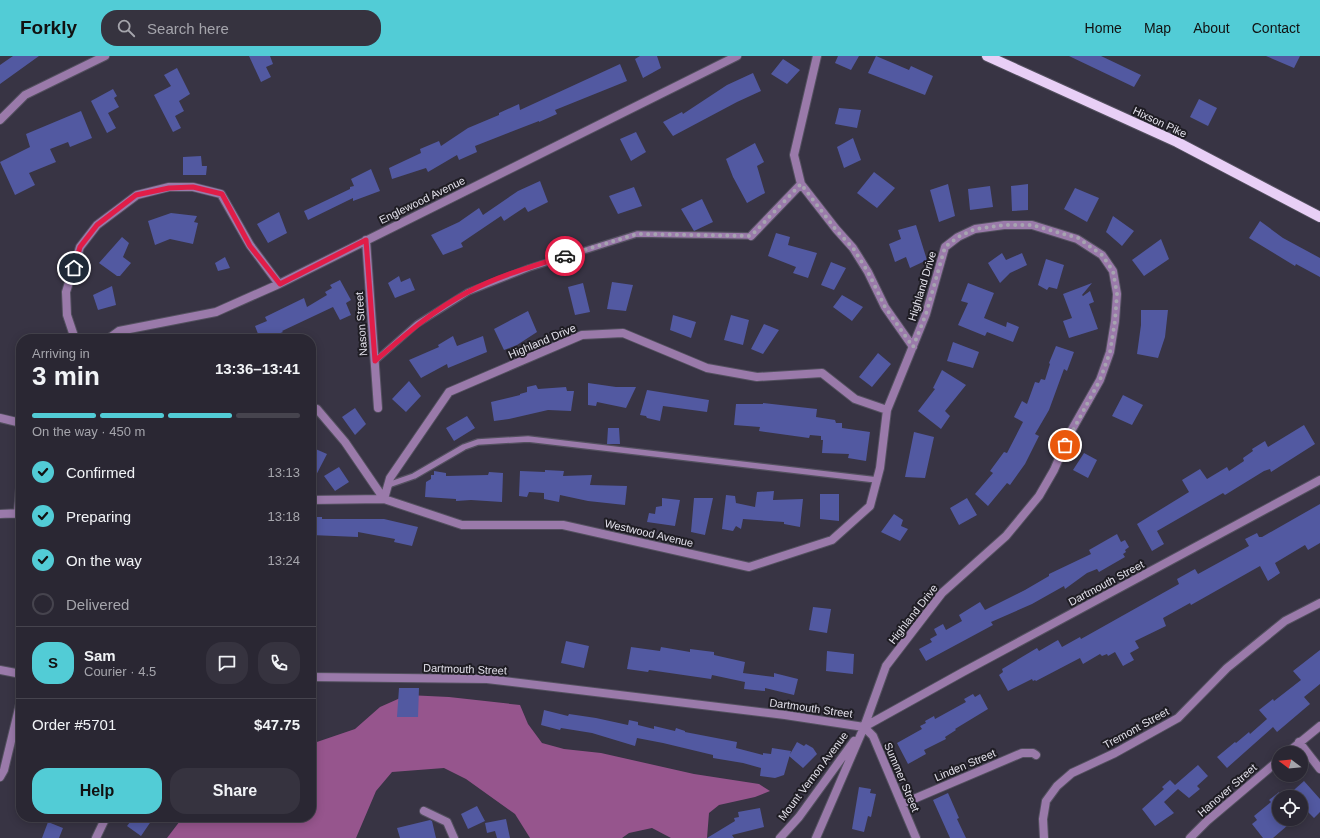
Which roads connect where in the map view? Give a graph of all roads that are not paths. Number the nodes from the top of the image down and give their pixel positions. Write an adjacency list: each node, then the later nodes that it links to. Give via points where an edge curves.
1 (105, 56): 5 (street, via 25,95)
2 (737, 56): 9 (street, Englewood Avenue)
3 (817, 56): 6 (street, via 794,155)
4 (987, 56): 7 (main road, Hixson Pike, via 1176,142)
5 (0, 120)
6 (801, 184): 8 (street); 13 (street, via 853,248 885,307)
7 (1320, 217)
8 (751, 236): 14 (lane, via 637,234 528,268 468,292 417,324)
9 (366, 240): 10 (street, Englewood Avenue); 14 (street, Nason Street)
10 (280, 284): 11 (street, via 250,246 222,194 193,187 169,188 136,195 97,225 80,247 66,292 66,315); 12 (street, Englewood Avenue, via 216,312 119,331)
11 (73, 334)
12 (115, 334)
13 (913, 347): 17 (street, Highland Drive); 33 (street, Highland Drive, via 926,314 945,247 975,229 1032,225 1059,232 1078,238 1102,255 1113,271 1117,294 1110,352 1100,380 1070,433 1054,470 1039,496 1006,536 942,593 886,666)
14 (375, 361): 16 (street, Nason Street)
15 (316, 408): 23 (street, via 345,442)
16 (378, 408)
17 (887, 410): 20 (street, Westwood Avenue); 22 (street, Highland Drive, via 855,399 822,373 757,377 707,368 623,333 582,335 449,392 390,478)
18 (0, 418): 19 (street)
19 (16, 422)
20 (877, 480): 22 (lane, via 528,439 478,442 464,447 414,476); 23 (street, Westwood Avenue, via 870,506 832,540 749,568 563,525 462,525)
21 (1320, 480): 33 (street, Dartmouth Street)
22 (388, 485): 23 (street, Highland Drive)
23 (384, 499): 24 (street, Westwood Avenue)
24 (316, 500)
25 (0, 514): 26 (street)
26 (16, 514)
27 (1320, 603): 48 (street, Tremont Street, via 1285,621 1227,668 1178,718 1115,753 1072,773 1057,786 1046,801 1043,819)
28 (0, 670): 29 (street)
29 (16, 673)
30 (316, 676): 33 (street, Dartmouth Street, via 487,679)
31 (16, 721): 39 (street)
32 (1320, 726): 34 (street)
33 (864, 727): 40 (street, Summer Street, via 873,736); 45 (street, Mount Vernon Avenue, via 799,817); 46 (street)
34 (1299, 742): 35 (street); 38 (street)
35 (1295, 746)
36 (1036, 755): 40 (street, Linden Street, via 1022,753)
37 (1272, 766): 49 (street, Hanover Street)
38 (1320, 769)
39 (0, 777)
40 (902, 804): 47 (street, Summer Street)
41 (424, 810): 44 (street, via 447,822)
42 (104, 822): 43 (street)
43 (96, 838)
44 (454, 838)
45 (780, 838)
46 (816, 838)
47 (916, 838)
48 (1044, 838)
49 (1190, 838)

